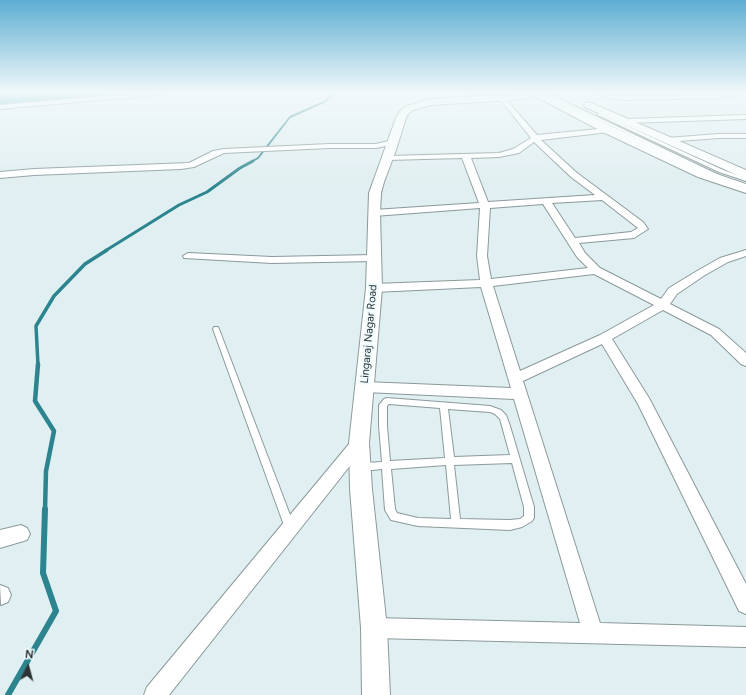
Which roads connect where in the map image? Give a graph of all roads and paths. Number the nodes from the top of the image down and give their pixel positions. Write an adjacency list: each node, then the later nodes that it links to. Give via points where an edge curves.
1 (399, 124): 11 (street, Lingaraj Nagar Road)
2 (527, 124): 9 (street)
3 (599, 124): 7 (main road)
4 (610, 124): 16 (lane, via 710,172)
5 (615, 124): 15 (lane)
6 (633, 124): 10 (main road)
7 (609, 130): 9 (street); 17 (main road, via 712,178)
8 (746, 136): 10 (street)
9 (535, 138): 12 (street, via 510,154); 18 (street, via 574,175)
10 (667, 140): 14 (main road)
11 (391, 150): 12 (street); 13 (street, via 376,146 324,146 257,150 216,153 191,165 181,166); 21 (street, Lingaraj Nagar Road, via 375,193)
12 (466, 157): 20 (street)
13 (0, 175)
14 (746, 175)
15 (746, 180)
16 (746, 184)
17 (746, 189)
18 (603, 197): 19 (street); 22 (street, via 640,224 642,232 629,236)
19 (546, 202): 20 (street); 22 (street)
20 (485, 206): 21 (street); 27 (street, via 482,256)
21 (374, 213): 25 (street, Lingaraj Nagar Road)
22 (572, 241): 26 (street)
23 (746, 252): 29 (street, via 724,260 701,273 673,291)
24 (188, 256): 25 (street, via 279,260)
25 (374, 258): 28 (street, Lingaraj Nagar Road)
26 (596, 270): 27 (street); 29 (street)
27 (486, 283): 28 (street); 33 (street)
28 (374, 288): 34 (street, Lingaraj Nagar Road)
29 (663, 305): 31 (street); 32 (street, via 715,332)
30 (216, 329): 43 (lane)
31 (605, 338): 33 (street); 46 (street, via 644,402)
32 (746, 361)
33 (515, 379): 35 (street)
34 (365, 387): 35 (street); 37 (street, Lingaraj Nagar Road)
35 (520, 394): 49 (street)
36 (444, 405): 38 (lane, via 498,412 502,417); 39 (lane); 40 (lane, via 387,401 383,405)
37 (359, 443): 41 (street, Lingaraj Nagar Road); 43 (street)
38 (515, 459): 39 (lane); 42 (lane, via 529,507 529,518 522,523 510,525)
39 (450, 461): 40 (lane); 42 (lane)
40 (386, 465): 41 (lane); 42 (lane, via 390,510 394,517 418,522)
41 (361, 467): 48 (street, Lingaraj Nagar Road)
42 (456, 523)
43 (290, 528): 51 (street)
44 (21, 534): 45 (street)
45 (0, 539)
46 (740, 584): 47 (street)
47 (746, 604)
48 (374, 628): 49 (street); 52 (street, Lingaraj Nagar Road)
49 (593, 632): 50 (street)
50 (746, 637)
51 (155, 695)
52 (376, 695)

